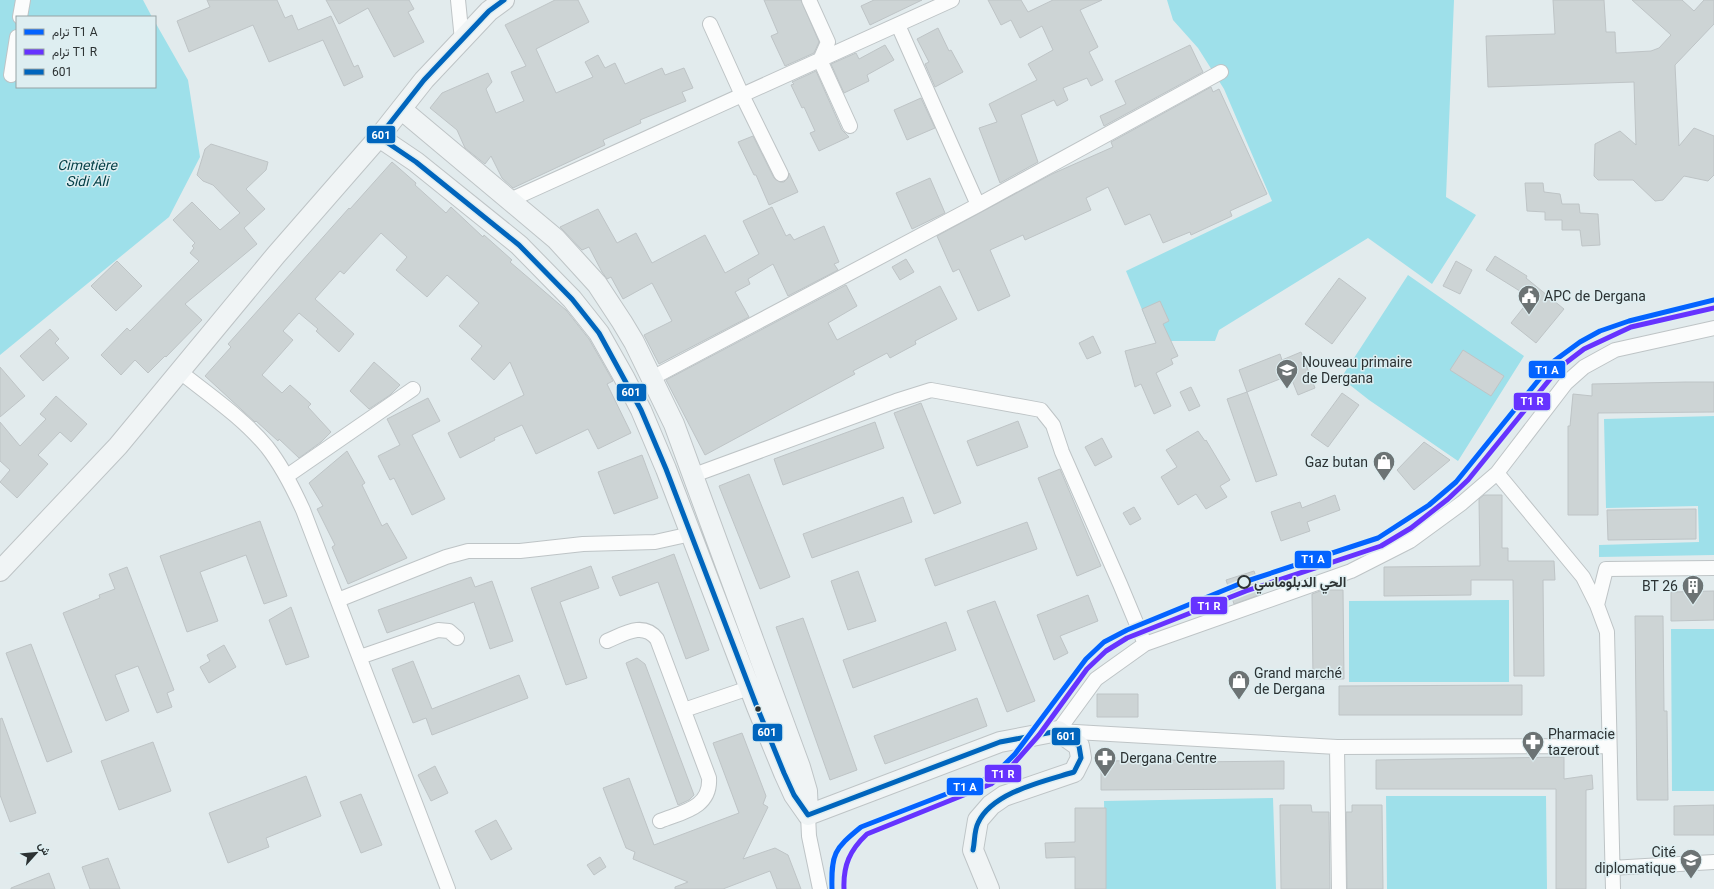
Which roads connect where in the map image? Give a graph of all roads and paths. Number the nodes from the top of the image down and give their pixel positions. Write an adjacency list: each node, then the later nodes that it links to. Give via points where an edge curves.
1 (23, 0): 6 (street)
2 (458, 0): 9 (street)
3 (504, 0): 9 (street, via 489,11)
4 (809, 0): 11 (street, via 828,42)
5 (952, 0): 8 (street)
6 (20, 16)
7 (710, 24): 14 (street)
8 (898, 25): 11 (street); 20 (street)
9 (462, 40): 15 (street)
10 (16, 43): 13 (street)
11 (820, 60): 14 (street); 16 (street)
12 (1221, 72): 20 (street)
13 (11, 75)
14 (742, 95): 18 (street); 19 (street)
15 (401, 109): 17 (street); 19 (street)
16 (850, 126)
17 (379, 137): 21 (street, via 416,162); 23 (street)
18 (781, 174)
19 (505, 196): 21 (street); 24 (street, via 569,252 596,284 625,327)
20 (978, 205): 24 (street)
21 (480, 214): 30 (street, via 519,245 547,272 599,333 641,410)
22 (1714, 328): 26 (street, via 1615,350 1584,367 1566,383)
23 (179, 371): 28 (street, via 250,429 267,447); 33 (street, via 101,465)
24 (652, 378): 27 (street)
25 (413, 389): 28 (street)
26 (1497, 473): 35 (street, via 1583,577); 38 (street, via 1462,503 1410,541 1350,571)
27 (694, 475): 29 (street); 38 (street, via 931,390 1041,410 1053,425 1062,452)
28 (287, 476): 34 (street)
29 (704, 506): 30 (street); 45 (street, via 800,767 807,791)
30 (683, 512): 31 (street)
31 (691, 534): 34 (street, via 655,542 583,544 520,552 468,551 446,557); 40 (street)
32 (1714, 568): 35 (street, via 1606,570)
33 (0, 571)
34 (338, 600): 39 (street)
35 (1597, 605): 43 (street, via 1607,632)
36 (457, 638): 39 (street, via 449,631 438,630)
37 (607, 641): 41 (street, via 636,629 653,634)
38 (1145, 644): 42 (street, via 1096,679)
39 (360, 657): 49 (street)
40 (749, 688): 41 (street); 45 (street, via 788,784)
41 (684, 710): 46 (street, via 709,778 708,791 696,806)
42 (1058, 731): 44 (street); 45 (street, via 1000,742); 51 (street, via 1079,746 1081,758 1074,772 1004,796 990,805 978,820 973,850)
43 (1609, 746): 44 (street); 48 (street)
44 (1337, 747): 52 (street)
45 (808, 815): 50 (street, via 809,836)
46 (660, 820)
47 (1714, 862): 48 (street)
48 (1611, 868): 53 (street)
49 (448, 889)
50 (820, 889)
51 (989, 889)
52 (1339, 889)
53 (1613, 889)

